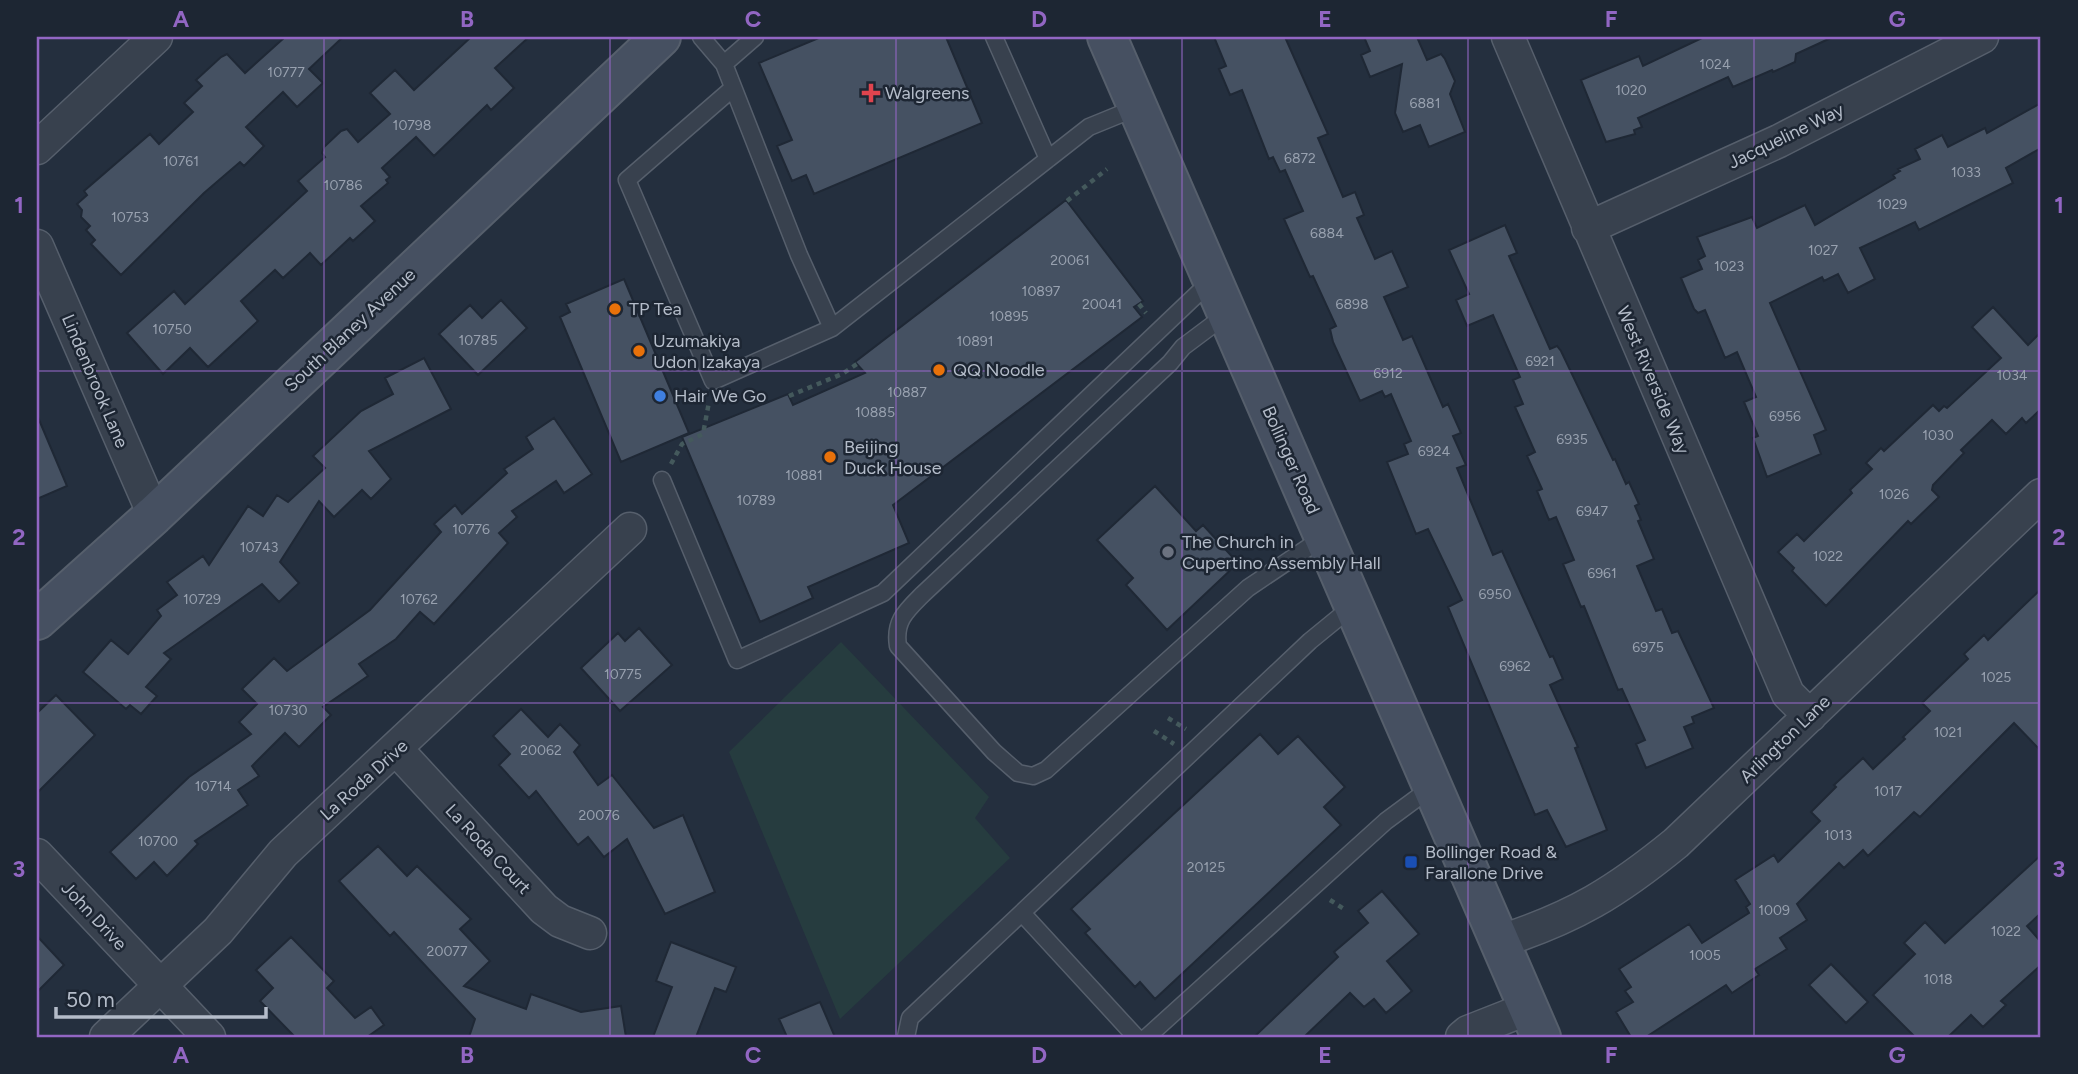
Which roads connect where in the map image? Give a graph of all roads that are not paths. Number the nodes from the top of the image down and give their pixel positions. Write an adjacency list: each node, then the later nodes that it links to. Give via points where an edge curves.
1 (156, 37): 12 (street)
2 (661, 37): 21 (main road, South Blaney Avenue)
3 (701, 37): 9 (lane)
4 (755, 37): 9 (lane)
5 (995, 37): 13 (lane)
6 (1107, 37): 11 (main road, Bollinger Road)
7 (1508, 37): 14 (street, West Riverside Way)
8 (1982, 37): 14 (street, Jacqueline Way, via 1779,141)
9 (724, 64): 10 (lane)
10 (733, 88): 18 (lane); 18 (lane, via 627,180 713,381)
11 (1138, 107): 13 (lane, via 1089,127); 16 (main road, Bollinger Road)
12 (37, 148)
13 (1048, 159): 18 (lane)
14 (1588, 228): 26 (street, West Riverside Way, via 1788,694)
15 (37, 246): 21 (street, Lindenbrook Lane)
16 (1213, 279): 17 (main road, Bollinger Road); 19 (lane, via 883,593 737,660)
17 (1227, 314): 23 (main road, Bollinger Road); 23 (lane, via 1183,347 923,594 901,617 895,631 898,646 994,751 1018,773 1033,776 1046,770 1248,589)
18 (832, 328)
19 (662, 480)
20 (2041, 495): 26 (street, Arlington Lane)
21 (154, 515): 25 (main road, South Blaney Avenue)
22 (630, 529): 27 (street, La Roda Drive)
23 (1324, 537): 24 (main road, Bollinger Road)
24 (1354, 605): 28 (main road, Bollinger Road); 30 (lane, via 1310,641)
25 (37, 620)
26 (1810, 716): 32 (street, Arlington Lane, via 1676,843 1624,885 1554,924)
27 (397, 750): 31 (street, La Roda Court, via 544,909); 33 (street, La Roda Drive, via 283,853 218,931)
28 (1433, 786): 32 (main road, Bollinger Road); 39 (lane, via 1386,821)
29 (37, 855): 33 (street, John Drive)
30 (1022, 913): 37 (lane, via 910,1018); 38 (lane)
31 (590, 933)
32 (1501, 941): 34 (main road, Bollinger Road)
33 (161, 986): 35 (street, La Roda Drive); 36 (street, John Drive)
34 (1535, 1023): 40 (street, via 1468,1032)
35 (106, 1037)
36 (209, 1037)
37 (906, 1037)
38 (1136, 1037)
39 (1147, 1037)
40 (1462, 1037)

